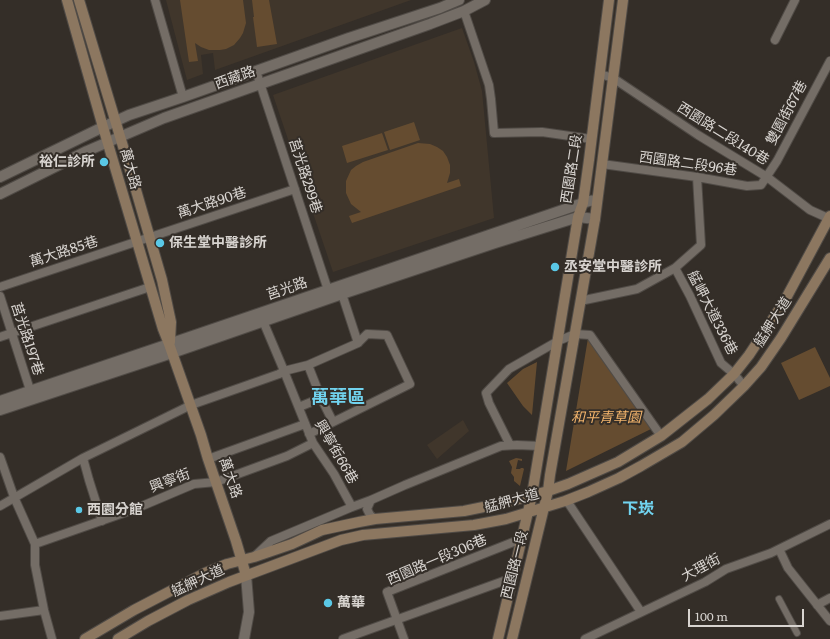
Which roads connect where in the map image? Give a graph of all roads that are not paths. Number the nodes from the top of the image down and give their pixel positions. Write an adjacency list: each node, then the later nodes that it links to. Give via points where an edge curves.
1 (67, 0): 18 (main road, 萬大路)
2 (79, 0): 17 (main road, 萬大路)
3 (155, 0): 16 (street)
4 (459, 0): 12 (street, 西藏路)
5 (485, 0): 9 (street, 西藏路)
6 (609, 0): 13 (main road, 西園路二段)
7 (623, 0): 14 (main road, 西園路二段)
8 (795, 0): 10 (street)
9 (464, 11): 15 (street, 西藏路); 20 (street, via 489,85 494,133 542,132)
10 (775, 40)
11 (830, 61): 25 (street, 雙園街67巷)
12 (256, 71): 15 (street, 莒光路299巷); 16 (street, 西藏路)
13 (600, 74): 14 (street, 西園路二段140巷); 20 (main road, 西園路二段)
14 (613, 78): 22 (main road, 西園路二段); 25 (street, 西園路二段140巷)
15 (261, 84): 19 (street, 西藏路, via 164,118); 26 (street, 莒光路299巷)
16 (183, 97): 17 (street, 西藏路)
17 (115, 121): 18 (street, 西藏路); 19 (main road, 萬大路)
18 (103, 127): 21 (main road, 萬大路); 23 (street, 西藏路)
19 (120, 137): 21 (street, 西藏路); 33 (main road, 萬大路)
20 (591, 139): 29 (main road, 西園路二段)
21 (108, 142): 27 (street, 西藏路); 34 (main road, 萬大路)
22 (602, 164): 24 (street, 西園路二段96巷); 28 (main road, 西園路二段)
23 (0, 177)
24 (697, 177): 25 (street, 西園路二段96巷, via 747,186 761,185); 36 (street, via 701,246)
25 (767, 177): 31 (street, 西園路二段140巷, via 810,210)
26 (295, 189): 33 (street, 萬大路90巷); 39 (street, 莒光路299巷)
27 (0, 194)
28 (597, 200): 29 (street, 莒光路); 32 (main road, 西園路二段)
29 (582, 203): 30 (main road, 西園路二段); 39 (street, 莒光路)
30 (578, 217): 32 (street); 40 (street, 莒光路); 47 (main road, 西園路二段)
31 (830, 218): 52 (main road, 艋舺大道, via 784,302)
32 (595, 219): 42 (main road, 西園路二段)
33 (150, 238): 34 (street, 萬大路90巷); 49 (main road, 萬大路, via 171,322)
34 (137, 242): 37 (street, 萬大路85巷); 38 (main road, 萬大路)
35 (830, 258): 53 (main road, 艋舺大道, via 781,338)
36 (675, 268): 42 (street, via 637,289); 52 (street, 艋岬大道336巷, via 721,363)
37 (0, 287)
38 (150, 287): 44 (street); 49 (main road, 萬大路)
39 (328, 290): 49 (street, 莒光路)
40 (342, 294): 43 (street, 莒光路); 48 (street)
41 (0, 296): 44 (street, 莒光路197巷)
42 (580, 301): 45 (main road, 西園路二段)
43 (262, 321): 49 (street, 莒光路); 51 (street, 興寧街66巷)
44 (12, 333): 46 (street); 54 (street, 莒光路197巷)
45 (575, 334): 47 (street); 63 (street, via 590,335); 73 (main road, 西園路二段)
46 (0, 337)
47 (558, 341): 65 (street, via 509,368 486,393); 66 (main road, 西園路二段)
48 (358, 343): 50 (street); 60 (street, via 368,334 387,335 410,384)
49 (171, 349): 54 (street, 莒光路); 57 (main road, 萬大路); 59 (street, 莒光路)
50 (308, 365): 51 (street); 55 (street)
51 (284, 371): 57 (street); 58 (street, 興寧街66巷)
52 (734, 374): 53 (street, 艋岬大道336巷); 63 (main road, 艋舺大道, via 708,399)
53 (744, 386): 75 (main road, 艋舺大道, via 682,442 619,478)
54 (30, 390): 56 (street, 莒光路)
55 (321, 398): 58 (street); 60 (street)
56 (0, 401)
57 (191, 405): 68 (street); 69 (main road, 萬大路)
58 (299, 407): 61 (street, 興寧街66巷)
59 (0, 410)
60 (333, 422): 62 (street)
61 (305, 424): 62 (street, 興寧街66巷); 69 (street)
62 (309, 434): 64 (street, 興寧街66巷)
63 (661, 436): 73 (main road, 艋舺大道, via 618,462 568,484)
64 (313, 443): 70 (street, 興寧街, via 287,456); 77 (street, 興寧街66巷)
65 (510, 445): 66 (street, 艋舺大道); 74 (street, 艋舺大道, via 501,446)
66 (540, 446): 71 (main road, 西園路二段)
67 (0, 457): 72 (street)
68 (83, 458): 72 (street); 80 (street)
69 (208, 459): 70 (main road, 萬大路)
70 (216, 482): 80 (street, 興寧街, via 194,484); 86 (main road, 萬大路)
71 (532, 495): 73 (main road, 艋舺大道); 78 (main road, 西園路二段); 79 (main road, 艋舺大道, via 464,511)
72 (14, 497): 76 (street); 83 (street)
73 (546, 499): 75 (main road, 艋舺大道); 78 (main road, 艋舺大道); 105 (main road, 西園路一段)
74 (371, 500): 77 (street, 艋舺大道); 79 (street, via 367,509)
75 (565, 501): 93 (street, via 570,504)
76 (0, 506)
77 (352, 507): 85 (street, 艋舺大道, via 271,541)
78 (528, 513): 82 (main road, 西園路一段); 87 (main road, 艋舺大道, via 474,526 363,535 341,540)
79 (376, 519): 85 (main road, 艋舺大道, via 322,530)
80 (102, 521): 83 (street, 興寧街)
81 (830, 524): 84 (street, 大理街)
82 (521, 539): 88 (main road, 西園路一段); 95 (street, 西園路一段306巷, via 387,592)
83 (35, 544): 92 (street, via 35,565)
84 (779, 549): 91 (street, via 788,568); 93 (street, 大理街, via 726,569 705,582)
85 (254, 557): 86 (main road, 艋舺大道)
86 (242, 560): 87 (main road, 萬大路); 99 (main road, 艋舺大道, via 194,578)
87 (246, 575): 100 (main road, 艋舺大道, via 188,600); 101 (street, via 249,612)
88 (512, 578): 95 (street); 104 (main road, 西園路一段)
89 (830, 598): 91 (street)
90 (779, 599): 97 (street)
91 (817, 605): 96 (street)
92 (44, 610): 94 (street); 98 (street)
93 (641, 612): 106 (street, 大理街)
94 (0, 616)
95 (397, 619): 102 (street); 103 (street)
96 (830, 621)
97 (797, 633)
98 (52, 639)
99 (85, 639)
100 (118, 639)
101 (244, 639)
102 (343, 639)
103 (404, 639)
104 (498, 639)
105 (512, 639)
106 (585, 639)

